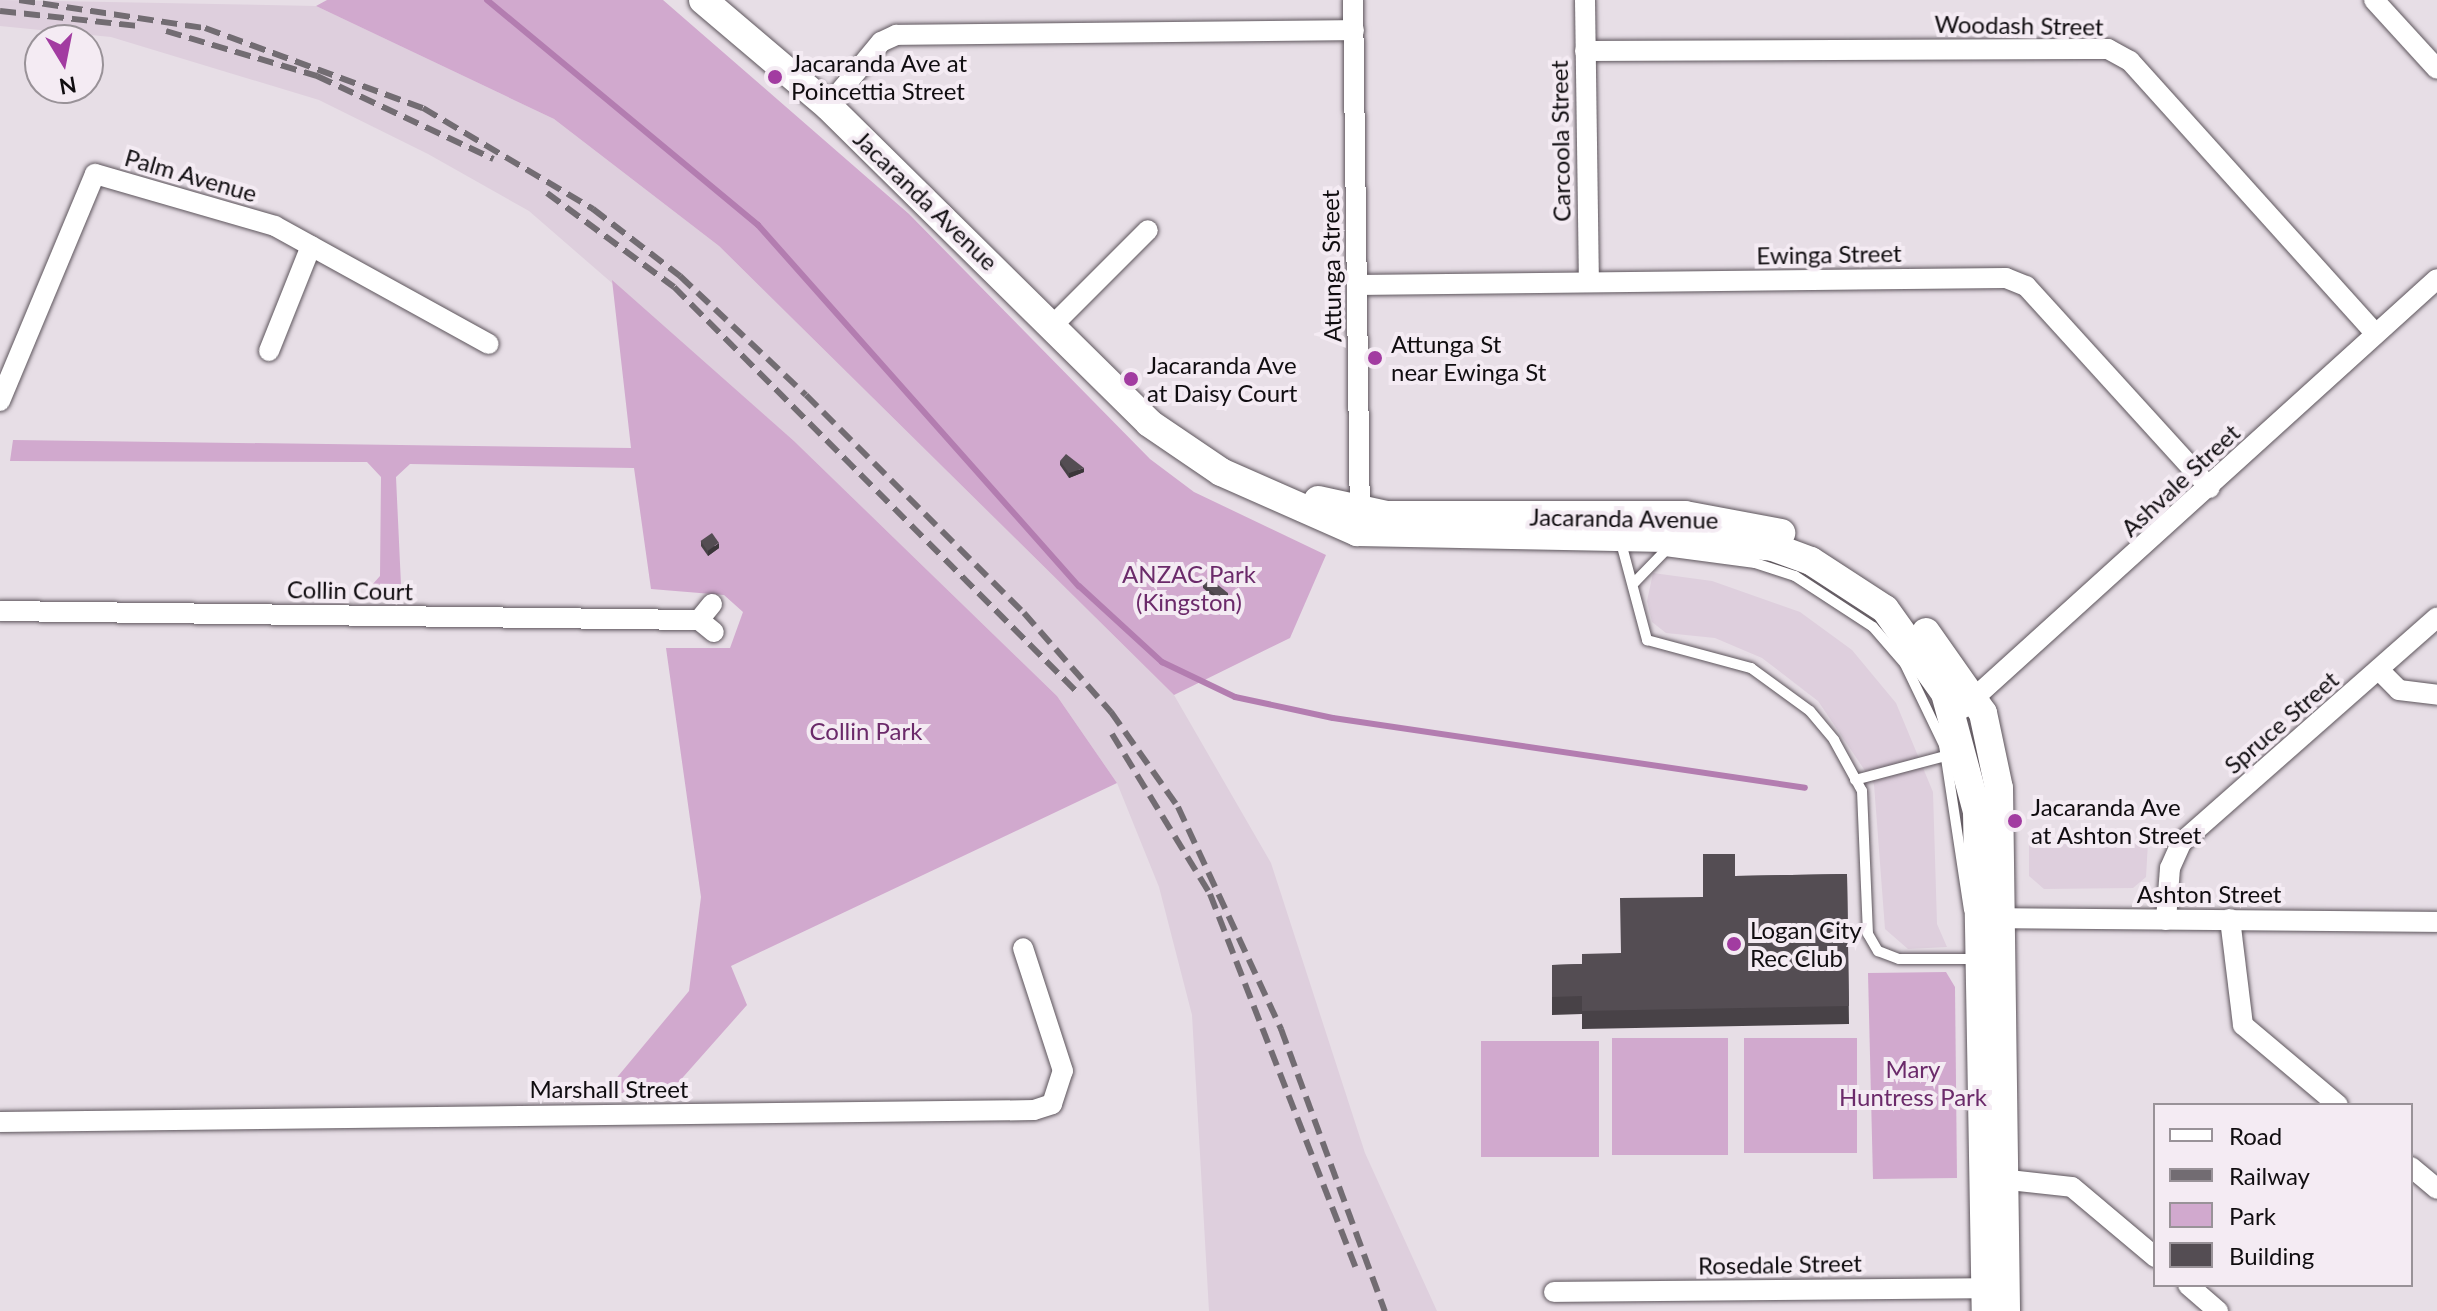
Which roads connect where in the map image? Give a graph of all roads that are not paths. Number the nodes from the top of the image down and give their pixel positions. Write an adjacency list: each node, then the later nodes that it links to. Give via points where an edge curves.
1 (703, 0): 8 (street, Jacaranda Avenue)
2 (1353, 0): 5 (street, Attunga Street)
3 (1585, 0): 6 (street, Carcoola Street)
4 (2374, 0): 7 (street)
5 (1354, 30): 8 (street, via 896,35 881,42); 13 (street, Attunga Street)
6 (1585, 51): 12 (street, Carcoola Street); 15 (street, Woodash Street, via 2108,49 2130,61)
7 (2437, 69)
8 (828, 106): 14 (street, Jacaranda Avenue)
9 (1148, 230): 14 (street)
10 (311, 246): 16 (street, Palm Avenue); 17 (street); 18 (street, Palm Avenue, via 275,226 95,174)
11 (2437, 279): 15 (street, Ashvale Street)
12 (1589, 282): 13 (street, Ewinga Street); 19 (street, Ewinga Street, via 2006,278 2026,286)
13 (1357, 285): 21 (street, Attunga Street)
14 (1053, 325): 21 (street, Jacaranda Avenue, via 1141,411 1221,472)
15 (2376, 334): 19 (street, Ashvale Street)
16 (489, 344)
17 (269, 351)
18 (0, 401)
19 (2210, 488): 30 (street, Ashvale Street)
20 (1517, 515): 21 (street, Jacaranda Avenue); 22 (lane, via 1547,525 1593,524); 30 (street, Jacaranda Avenue, via 1685,515 1789,535 1881,588 1938,646)
21 (1359, 522): 22 (street, Jacaranda Avenue)
22 (1619, 536): 23 (street, Jacaranda Avenue); 24 (lane)
23 (1679, 543): 24 (lane, via 1650,558); 30 (street, Jacaranda Avenue, via 1773,547 1849,582 1917,646); 31 (lane, via 1704,561 1739,560 1795,576 1849,609 1905,664)
24 (1634, 583): 32 (lane, via 1647,640 1719,657 1779,684 1834,740)
25 (712, 604): 26 (street, Collin Court, via 707,626)
26 (0, 611)
27 (2437, 617): 28 (street, Spruce Street)
28 (2380, 671): 29 (street, via 2399,690); 35 (street, Spruce Street, via 2181,843 2170,868)
29 (2437, 695)
30 (1964, 707): 33 (street, Jacaranda Avenue)
31 (1945, 756): 32 (lane); 33 (lane, via 1959,803 1963,896)
32 (1855, 780): 38 (lane, via 1870,867 1868,934 1878,951 1899,959)
33 (1992, 918): 35 (street, Ashton Street); 38 (street, Jacaranda Avenue)
34 (2230, 919): 35 (street, Ashton Street); 36 (street, Ashton Street); 39 (street, via 2243,1025)
35 (2166, 920)
36 (2437, 922)
37 (1023, 948): 40 (street, Marshall Street, via 1063,1071 1052,1104 1034,1110)
38 (1992, 959): 42 (street, Jacaranda Avenue)
39 (2336, 1103)
40 (0, 1122)
41 (2413, 1169): 43 (street)
42 (1994, 1177): 44 (street, via 2072,1187); 47 (street, Jacaranda Avenue)
43 (2437, 1189)
44 (2153, 1255)
45 (2190, 1287): 49 (street)
46 (1554, 1292): 48 (street, Rosedale Street)
47 (1996, 1300): 48 (street, Rosedale Street)
48 (1753, 1301)
49 (2218, 1311)

